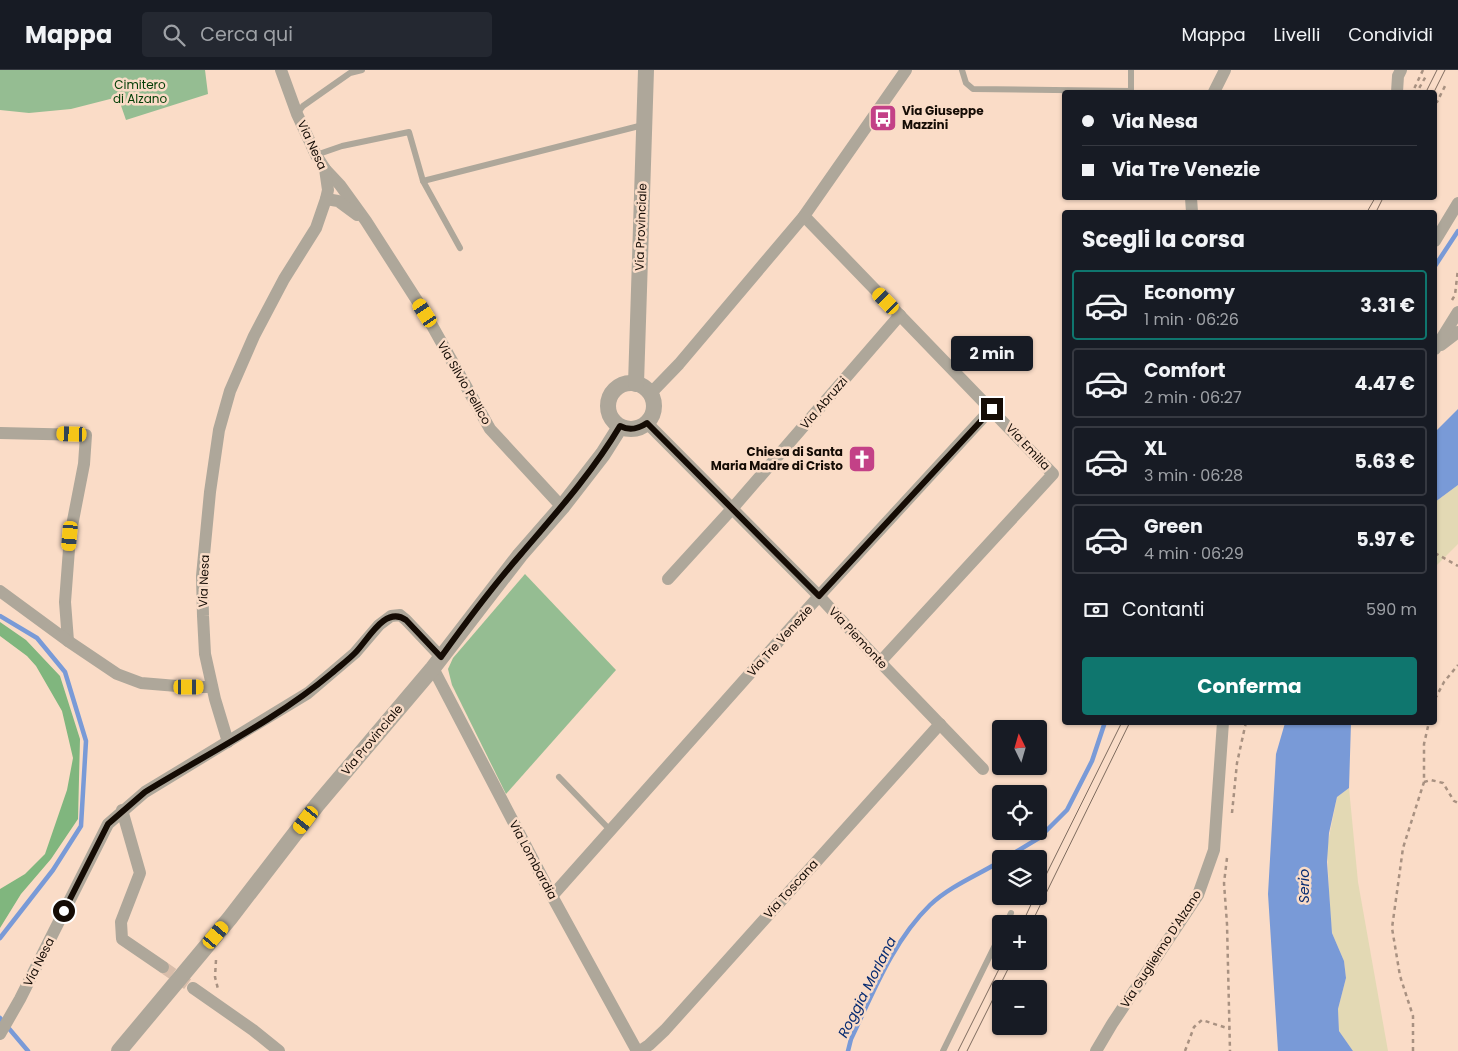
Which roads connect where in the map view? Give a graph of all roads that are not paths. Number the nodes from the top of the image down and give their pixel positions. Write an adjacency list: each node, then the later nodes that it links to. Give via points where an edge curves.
1 (280, 70): 13 (street, Via Nesa)
2 (362, 70): 13 (lane, via 350,73)
3 (646, 70): 14 (street, Via Provinciale)
4 (906, 70): 20 (street)
5 (1131, 70): 10 (lane)
6 (1225, 70): 11 (street)
7 (1401, 70): 12 (street)
8 (963, 71): 9 (lane, via 966,83 973,89)
9 (1062, 90)
10 (1131, 90)
11 (1215, 90)
12 (1397, 90)
13 (297, 114): 15 (street, Via Nesa)
14 (644, 124): 17 (lane); 29 (street, Via Provinciale)
15 (316, 155): 16 (street, Via Nesa); 17 (lane, via 409,132)
16 (325, 169): 18 (street, Via Nesa); 21 (street, Via Silvio Pellico)
17 (423, 181): 23 (lane)
18 (326, 199): 21 (street, Via Silvio Pellico, via 338,201); 43 (street, Via Nesa, via 316,228 254,336 230,391 218,430 202,576 205,654)
19 (1458, 203): 22 (street)
20 (804, 216): 25 (street, Via Emilia); 30 (street)
21 (366, 221): 35 (street, Via Silvio Pellico, via 425,313 490,429)
22 (1437, 238)
23 (460, 248)
24 (1454, 308): 27 (street)
25 (900, 315): 31 (street, Via Emilia); 36 (street, Via Abruzzi)
26 (1458, 332): 28 (street)
27 (1437, 345)
28 (1437, 348)
29 (636, 384): 30 (street); 33 (street, via 627,383 614,389 607,405 612,422)
30 (650, 394): 32 (street, via 654,409)
31 (992, 409): 39 (street, Via Tre Venezie); 42 (street, Via Emilia, via 1053,474)
32 (647, 423): 33 (street, via 633,429); 36 (street, Via Piemonte)
33 (620, 426): 35 (street, Via Provinciale)
34 (0, 433): 40 (street, via 86,434 84,464 70,536 66,602)
35 (562, 507): 41 (street, Via Provinciale, via 520,555)
36 (732, 510): 37 (street, Via Abruzzi); 39 (street, Via Piemonte)
37 (668, 579)
38 (0, 591): 40 (street)
39 (819, 596): 42 (street, Via Piemonte); 50 (street, Via Tre Venezie)
40 (68, 641): 43 (street, via 117,674 141,683)
41 (437, 662): 46 (street, Via Lombardia, via 406,620 400,615 390,616 355,653 308,693); 51 (street, Via Lombardia); 56 (street, Via Provinciale)
42 (880, 662): 44 (street, Via Piemonte)
43 (212, 687): 46 (street, Via Nesa)
44 (940, 724): 47 (street, Via Piemonte); 60 (street, Via Toscana, via 665,1030 649,1046)
45 (1223, 725): 62 (street, Via Guglielmo D'Alzano, via 1214,850 1198,895)
46 (228, 742): 49 (street, Via Nesa, via 145,792)
47 (983, 769)
48 (559, 777): 50 (lane)
49 (122, 810): 53 (street, via 140,873 122,922 122,939); 55 (street, Via Nesa, via 108,824)
50 (611, 831): 51 (street, Via Tre Venezie)
51 (552, 896): 60 (street, Via Lombardia)
52 (992, 951): 61 (lane)
53 (163, 967)
54 (193, 988): 59 (street)
55 (0, 1034)
56 (133, 1034): 57 (street, Via Provinciale); 58 (street)
57 (119, 1051)
58 (133, 1051)
59 (279, 1051)
60 (638, 1051)
61 (943, 1051)
62 (1096, 1051)

